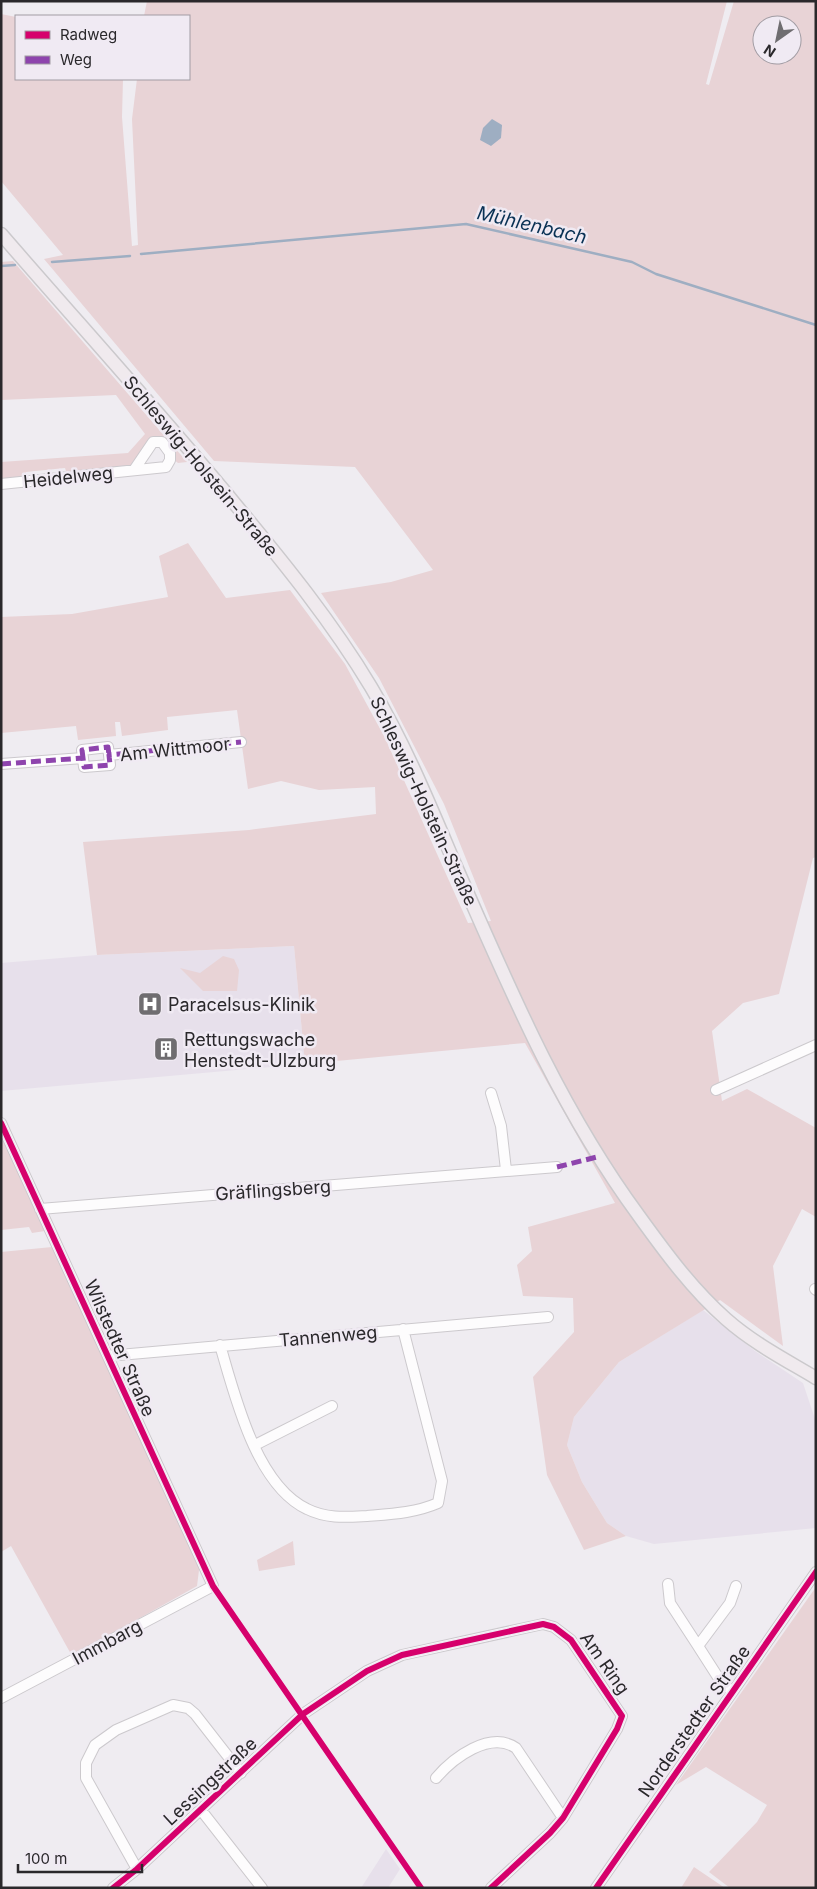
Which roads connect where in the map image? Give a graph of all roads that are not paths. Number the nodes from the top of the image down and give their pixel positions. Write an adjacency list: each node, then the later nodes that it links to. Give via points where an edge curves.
1 (1, 234): 17 (main road, Schleswig-Holstein-Straße, via 247,518 359,667 392,724 544,1063 597,1156 633,1208 668,1256 712,1307 762,1345)
2 (134, 470): 3 (street, Heidelweg)
3 (1, 484)
4 (241, 742): 5 (street, Am Wittmoor, via 109,755 110,765 84,767 83,758)
5 (1, 764)
6 (816, 1045): 7 (street)
7 (716, 1090)
8 (491, 1093): 11 (street, via 501,1126)
9 (1, 1122): 12 (street, Wilstedter Straße)
10 (556, 1167): 11 (street, Gräflingsberg)
11 (506, 1170): 12 (street, Gräflingsberg)
12 (40, 1209): 16 (street, Wilstedter Straße)
13 (548, 1317): 14 (street, Tannenweg)
14 (403, 1329): 15 (street, Tannenweg); 19 (street, via 442,1481 438,1503 420,1511 336,1518 312,1511 293,1500 272,1479)
15 (220, 1345): 16 (street, Tannenweg); 19 (street)
16 (108, 1356): 22 (street, Wilstedter Straße)
17 (816, 1378)
18 (332, 1406): 19 (street)
19 (255, 1445)
20 (816, 1572): 25 (street, Norderstedter Straße)
21 (668, 1584): 24 (street, via 670,1603)
22 (213, 1586): 26 (street, Immbarg)
23 (736, 1586): 24 (street, via 730,1603)
24 (698, 1646): 25 (street, via 724,1684)
25 (733, 1691): 36 (street, Norderstedter Straße)
26 (1, 1698)
27 (303, 1714): 28 (street, Lessingstraße); 31 (street, Am Ring, via 360,1675 402,1654 523,1627 543,1624 554,1627 571,1640 622,1716)
28 (241, 1773): 30 (street, Lessingstraße); 32 (street, via 195,1714 181,1706 167,1707 116,1730 95,1745 86,1764 86,1778)
29 (436, 1778): 31 (street, via 448,1764 470,1751 488,1743 508,1742 516,1748)
30 (201, 1810): 32 (street, Lessingstraße); 34 (street)
31 (563, 1818): 35 (street, Am Ring)
32 (137, 1869): 33 (street, Lessingstraße)
33 (114, 1888)
34 (262, 1888)
35 (491, 1888)
36 (596, 1888)

